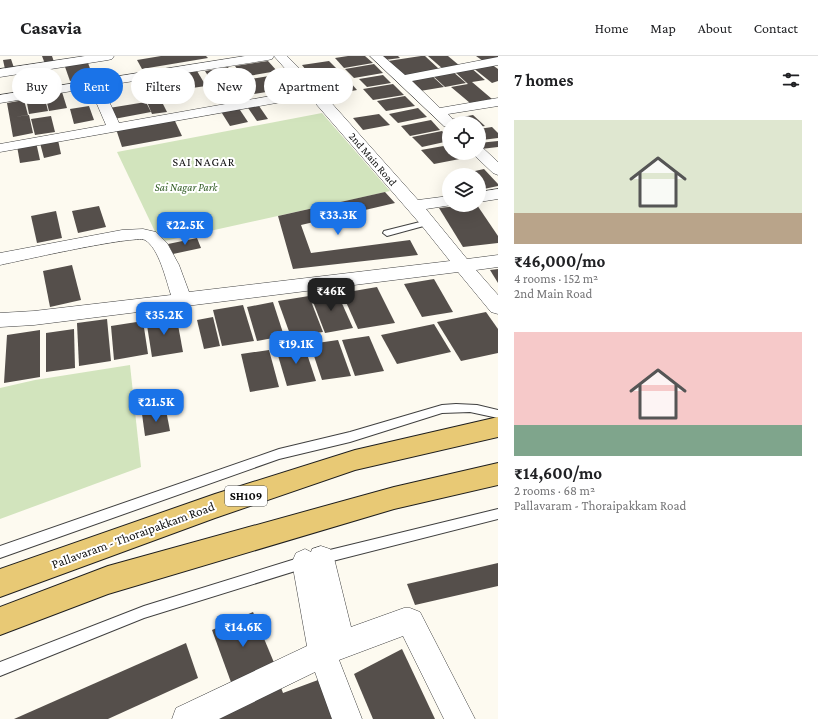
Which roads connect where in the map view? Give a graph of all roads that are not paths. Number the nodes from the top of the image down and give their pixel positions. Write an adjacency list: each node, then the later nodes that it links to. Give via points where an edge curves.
1 (108, 56): 7 (street)
2 (268, 56): 5 (street)
3 (280, 56): 8 (street, 2nd Main Road)
4 (376, 56): 11 (street)
5 (215, 60): 10 (street)
6 (498, 61): 11 (street)
7 (32, 62): 9 (street)
8 (291, 68)
9 (0, 73)
10 (123, 79)
11 (402, 79): 18 (street)
12 (70, 89): 13 (street)
13 (0, 99)
14 (264, 101): 20 (street)
15 (498, 102): 18 (street)
16 (104, 104): 20 (street)
17 (325, 104): 27 (street, 2nd Main Road)
18 (438, 112): 19 (street)
19 (442, 116)
20 (114, 127): 21 (street)
21 (0, 148)
22 (486, 159): 23 (street)
23 (498, 170)
24 (498, 194): 25 (street)
25 (486, 195)
26 (442, 202): 27 (street)
27 (414, 206): 28 (street, 2nd Main Road)
28 (428, 222): 29 (lane); 32 (street, 2nd Main Road)
29 (387, 233)
30 (0, 259): 33 (street, via 139,233 151,237 158,244 166,257)
31 (498, 262): 32 (street)
32 (463, 266): 33 (street); 34 (street, 2nd Main Road)
33 (182, 300): 35 (street)
34 (498, 307)
35 (0, 320)
36 (498, 414): 40 (lane, via 485,409 442,409 350,437 279,454)
37 (498, 427): 42 (main road, Pallavaram - Thoraipakkam Road / SH109, via 355,460 215,506)
38 (498, 474): 43 (main road, via 394,498 108,580)
39 (498, 514): 41 (lane)
40 (0, 552)
41 (313, 560): 44 (street); 45 (lane, via 144,612)
42 (0, 583)
43 (0, 621)
44 (332, 648): 46 (street); 47 (street); 48 (street, via 410,622)
45 (0, 669)
46 (187, 719)
47 (347, 719)
48 (460, 719)

